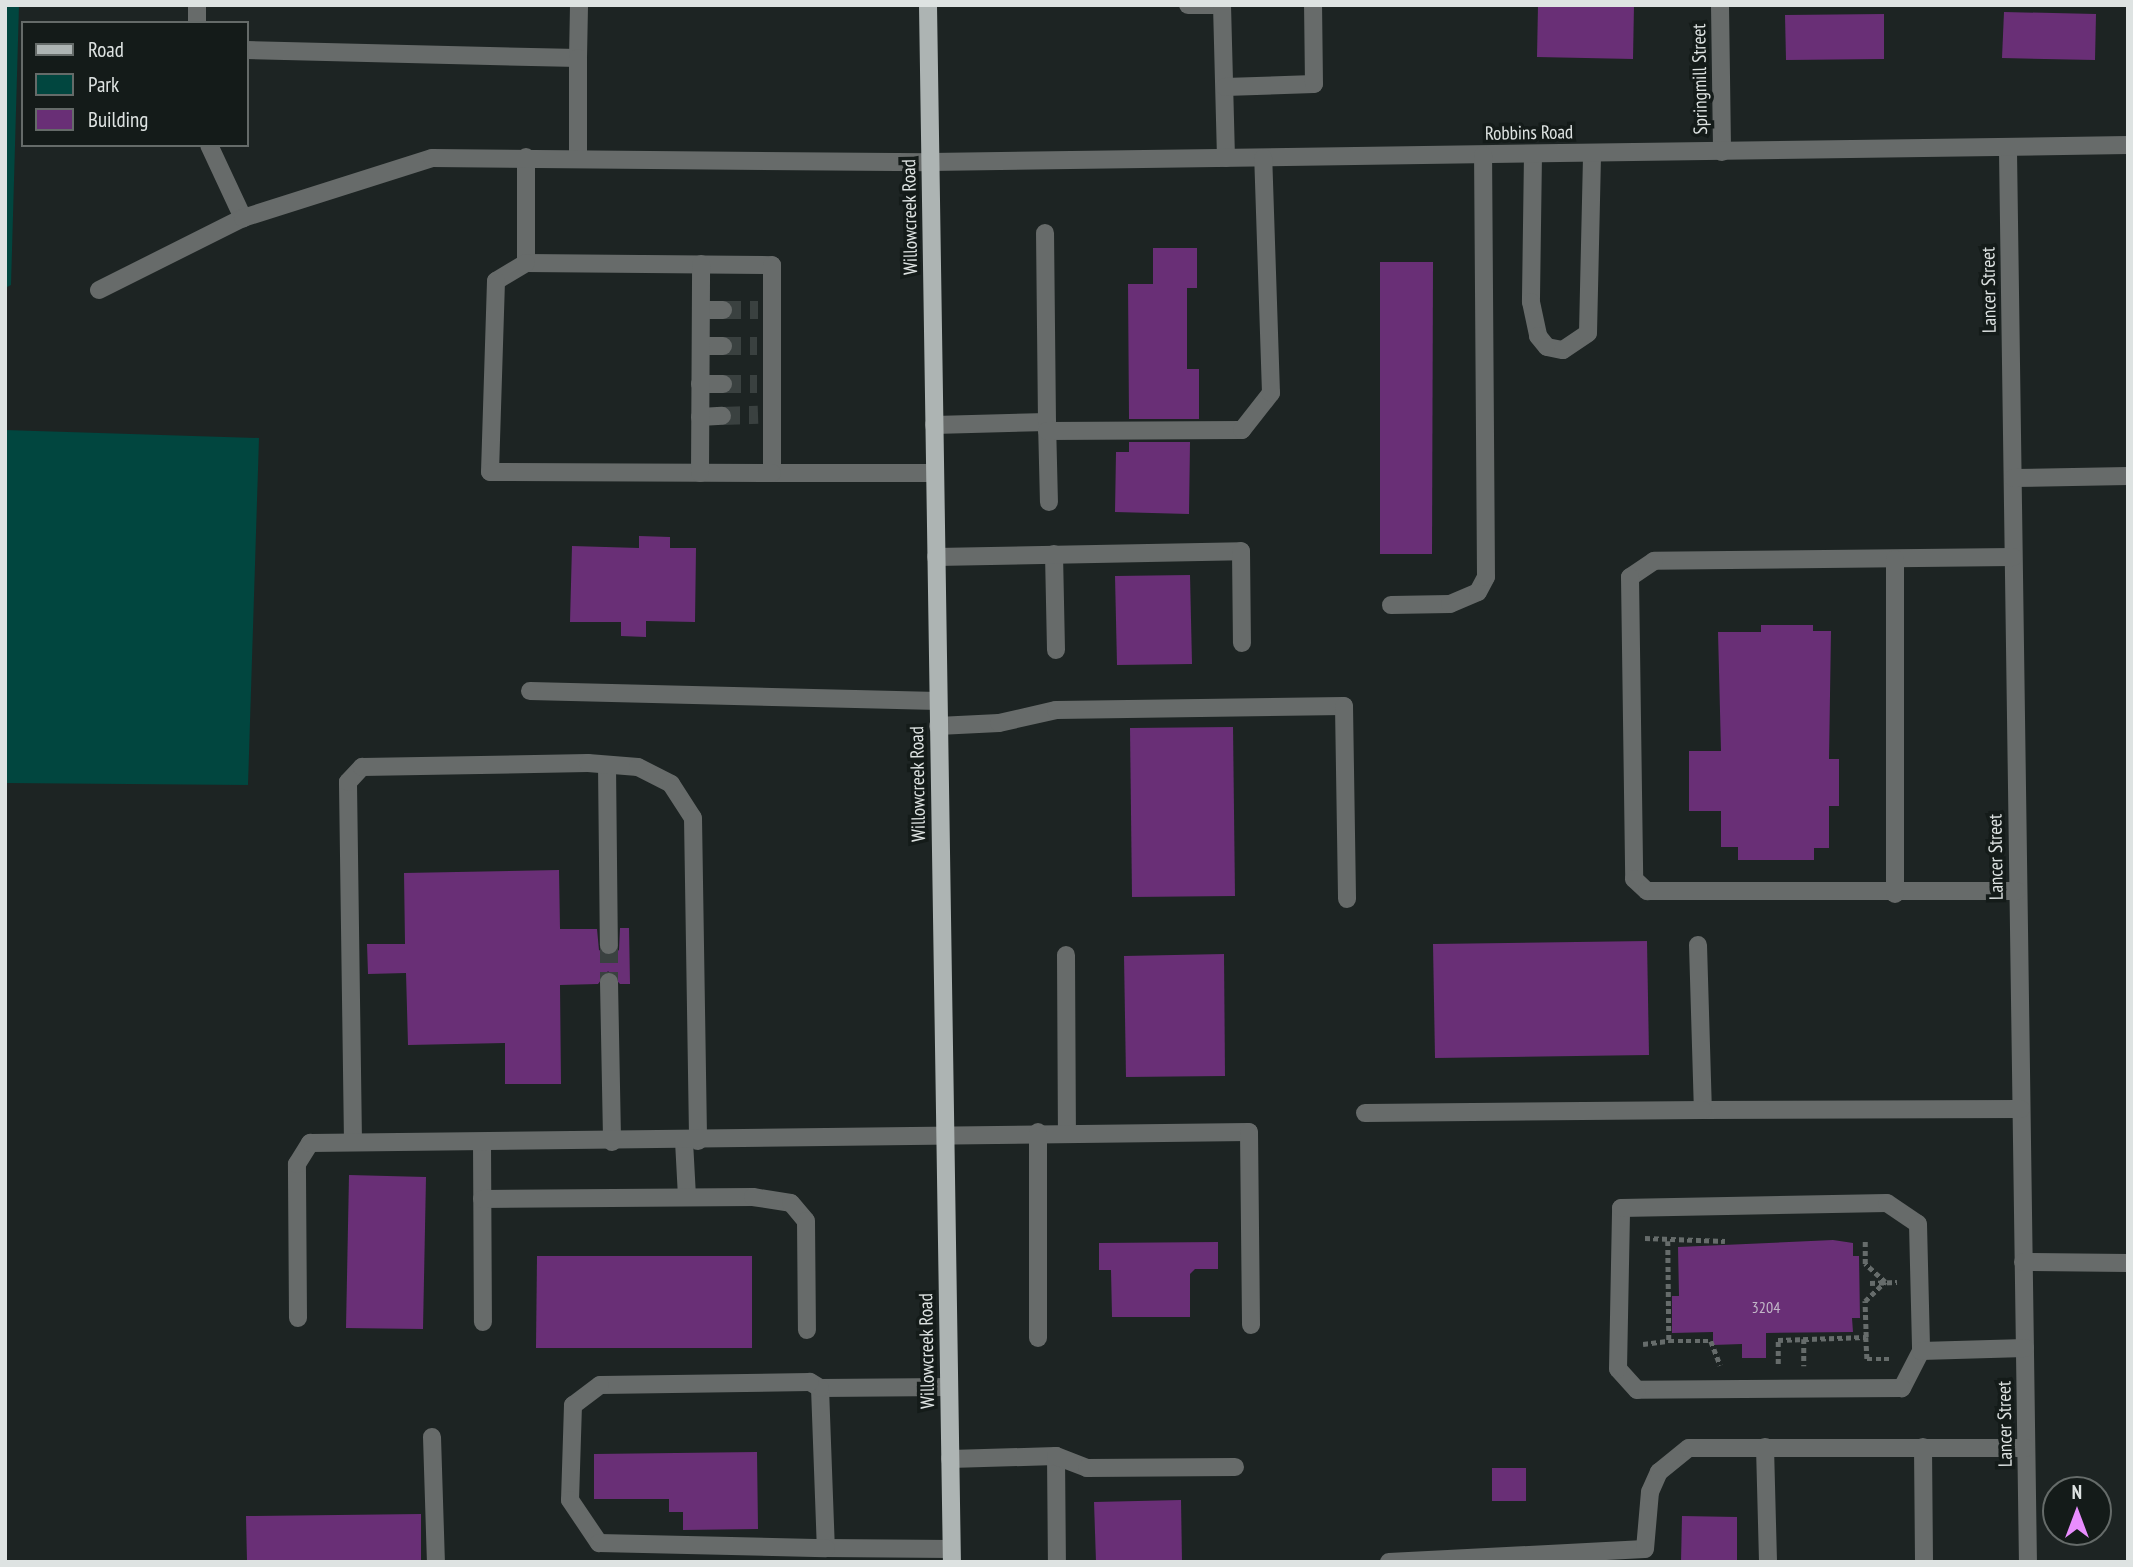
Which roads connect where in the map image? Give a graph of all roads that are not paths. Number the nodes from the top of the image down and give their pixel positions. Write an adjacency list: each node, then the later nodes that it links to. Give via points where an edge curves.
1 (579, 5): 8 (street)
2 (928, 5): 21 (main road, Willowcreek Road)
3 (1188, 5): 4 (street)
4 (1222, 5): 9 (street)
5 (1313, 5): 9 (street, via 1314,84)
6 (1720, 5): 13 (street, Springmill Street)
7 (248, 50): 8 (street)
8 (578, 58): 18 (street)
9 (1225, 87): 19 (street)
10 (2128, 145): 12 (street, Robbins Road)
11 (210, 147): 22 (street)
12 (2008, 151): 13 (street, Robbins Road); 41 (street, Lancer Street)
13 (1722, 152): 14 (street, Robbins Road)
14 (1591, 153): 15 (street, Robbins Road); 15 (street, via 1588,333 1563,350 1548,346 1538,336 1531,302)
15 (1532, 154): 16 (street, Robbins Road)
16 (1483, 155): 20 (street, Robbins Road); 47 (street, via 1486,577 1478,592 1450,604)
17 (526, 157): 18 (street, Robbins Road); 22 (street, Robbins Road, via 432,158); 24 (street)
18 (578, 157): 21 (street, Robbins Road)
19 (1226, 158): 20 (street, Robbins Road); 21 (street, Robbins Road)
20 (1263, 158): 36 (street, via 1271,393 1242,430)
21 (930, 162): 35 (main road, Willowcreek Road)
22 (243, 218): 26 (street, Robbins Road)
23 (1045, 233): 36 (street)
24 (526, 263): 25 (street); 37 (street, via 496,281 490,472)
25 (701, 264): 27 (street); 38 (street, via 772,265 765,310 766,415)
26 (99, 290)
27 (701, 310): 28 (street); 29 (street)
28 (723, 310)
29 (701, 346): 30 (street); 31 (street)
30 (723, 346)
31 (700, 384): 32 (street); 34 (street)
32 (723, 384)
33 (722, 416): 34 (street)
34 (700, 417): 37 (street)
35 (934, 425): 36 (street); 39 (main road, Willowcreek Road)
36 (1047, 426): 42 (street)
37 (700, 473): 38 (street)
38 (772, 473): 39 (street)
39 (933, 473): 44 (main road, Willowcreek Road)
40 (2128, 477): 41 (street)
41 (2013, 478): 45 (street, Lancer Street)
42 (1049, 502)
43 (1054, 554): 44 (street); 48 (street, via 1241,551); 49 (street)
44 (936, 557): 51 (main road, Willowcreek Road)
45 (2013, 558): 46 (street); 54 (street, Lancer Street)
46 (1895, 559): 55 (street); 55 (street, via 1654,561 1630,577 1634,879 1647,891)
47 (1391, 605)
48 (1242, 643)
49 (1056, 650)
50 (530, 691): 51 (street)
51 (938, 701): 52 (main road, Willowcreek Road)
52 (939, 726): 56 (street, via 999,723 1056,710 1344,706); 64 (main road, Willowcreek Road)
53 (607, 765): 57 (street); 67 (street, via 638,767 671,784 693,818); 68 (street, via 362,767 348,782)
54 (2017, 891): 55 (street); 61 (street, Lancer Street)
55 (1895, 894)
56 (1347, 899)
57 (609, 945)
58 (1698, 945): 62 (street)
59 (1066, 955): 66 (street)
60 (609, 982): 69 (street)
61 (2021, 1109): 62 (street); 73 (street, Lancer Street)
62 (1703, 1110): 63 (street)
63 (1365, 1113)
64 (945, 1132): 65 (street); 67 (street); 82 (main road, Willowcreek Road)
65 (1038, 1132): 66 (street); 79 (street)
66 (1067, 1132): 77 (street, via 1249,1132)
67 (691, 1141): 69 (street); 71 (street)
68 (353, 1142): 70 (street); 75 (street, via 310,1143 297,1164)
69 (612, 1142): 70 (street)
70 (482, 1143): 72 (street)
71 (687, 1197): 72 (street); 78 (street, via 753,1197 791,1203 806,1221)
72 (482, 1199): 76 (street)
73 (2023, 1262): 74 (street); 80 (street, Lancer Street)
74 (2128, 1263)
75 (298, 1318)
76 (483, 1322)
77 (1251, 1325)
78 (807, 1330)
79 (1038, 1338)
80 (2025, 1349): 81 (street); 87 (street, Lancer Street)
81 (1921, 1351): 81 (street, via 1918,1224 1887,1203 1621,1208 1618,1369 1637,1390 1902,1388)
82 (949, 1387): 83 (street); 89 (main road, Willowcreek Road)
83 (820, 1388): 91 (street); 91 (street, via 810,1382 600,1385 573,1405 570,1500 599,1543)
84 (432, 1437): 93 (street)
85 (1765, 1447): 86 (street); 95 (street, via 1704,1446 1671,1459 1650,1492 1645,1549); 96 (street)
86 (1923, 1447): 87 (street); 97 (street)
87 (2026, 1448): 98 (street, Lancer Street)
88 (1056, 1456): 89 (street); 90 (street, via 1087,1468); 94 (street)
89 (950, 1460): 92 (main road, Willowcreek Road)
90 (1235, 1467)
91 (826, 1548): 92 (street)
92 (952, 1556)
93 (436, 1562)
94 (1057, 1562)
95 (1389, 1562)
96 (1768, 1562)
97 (1924, 1562)
98 (2028, 1562)

